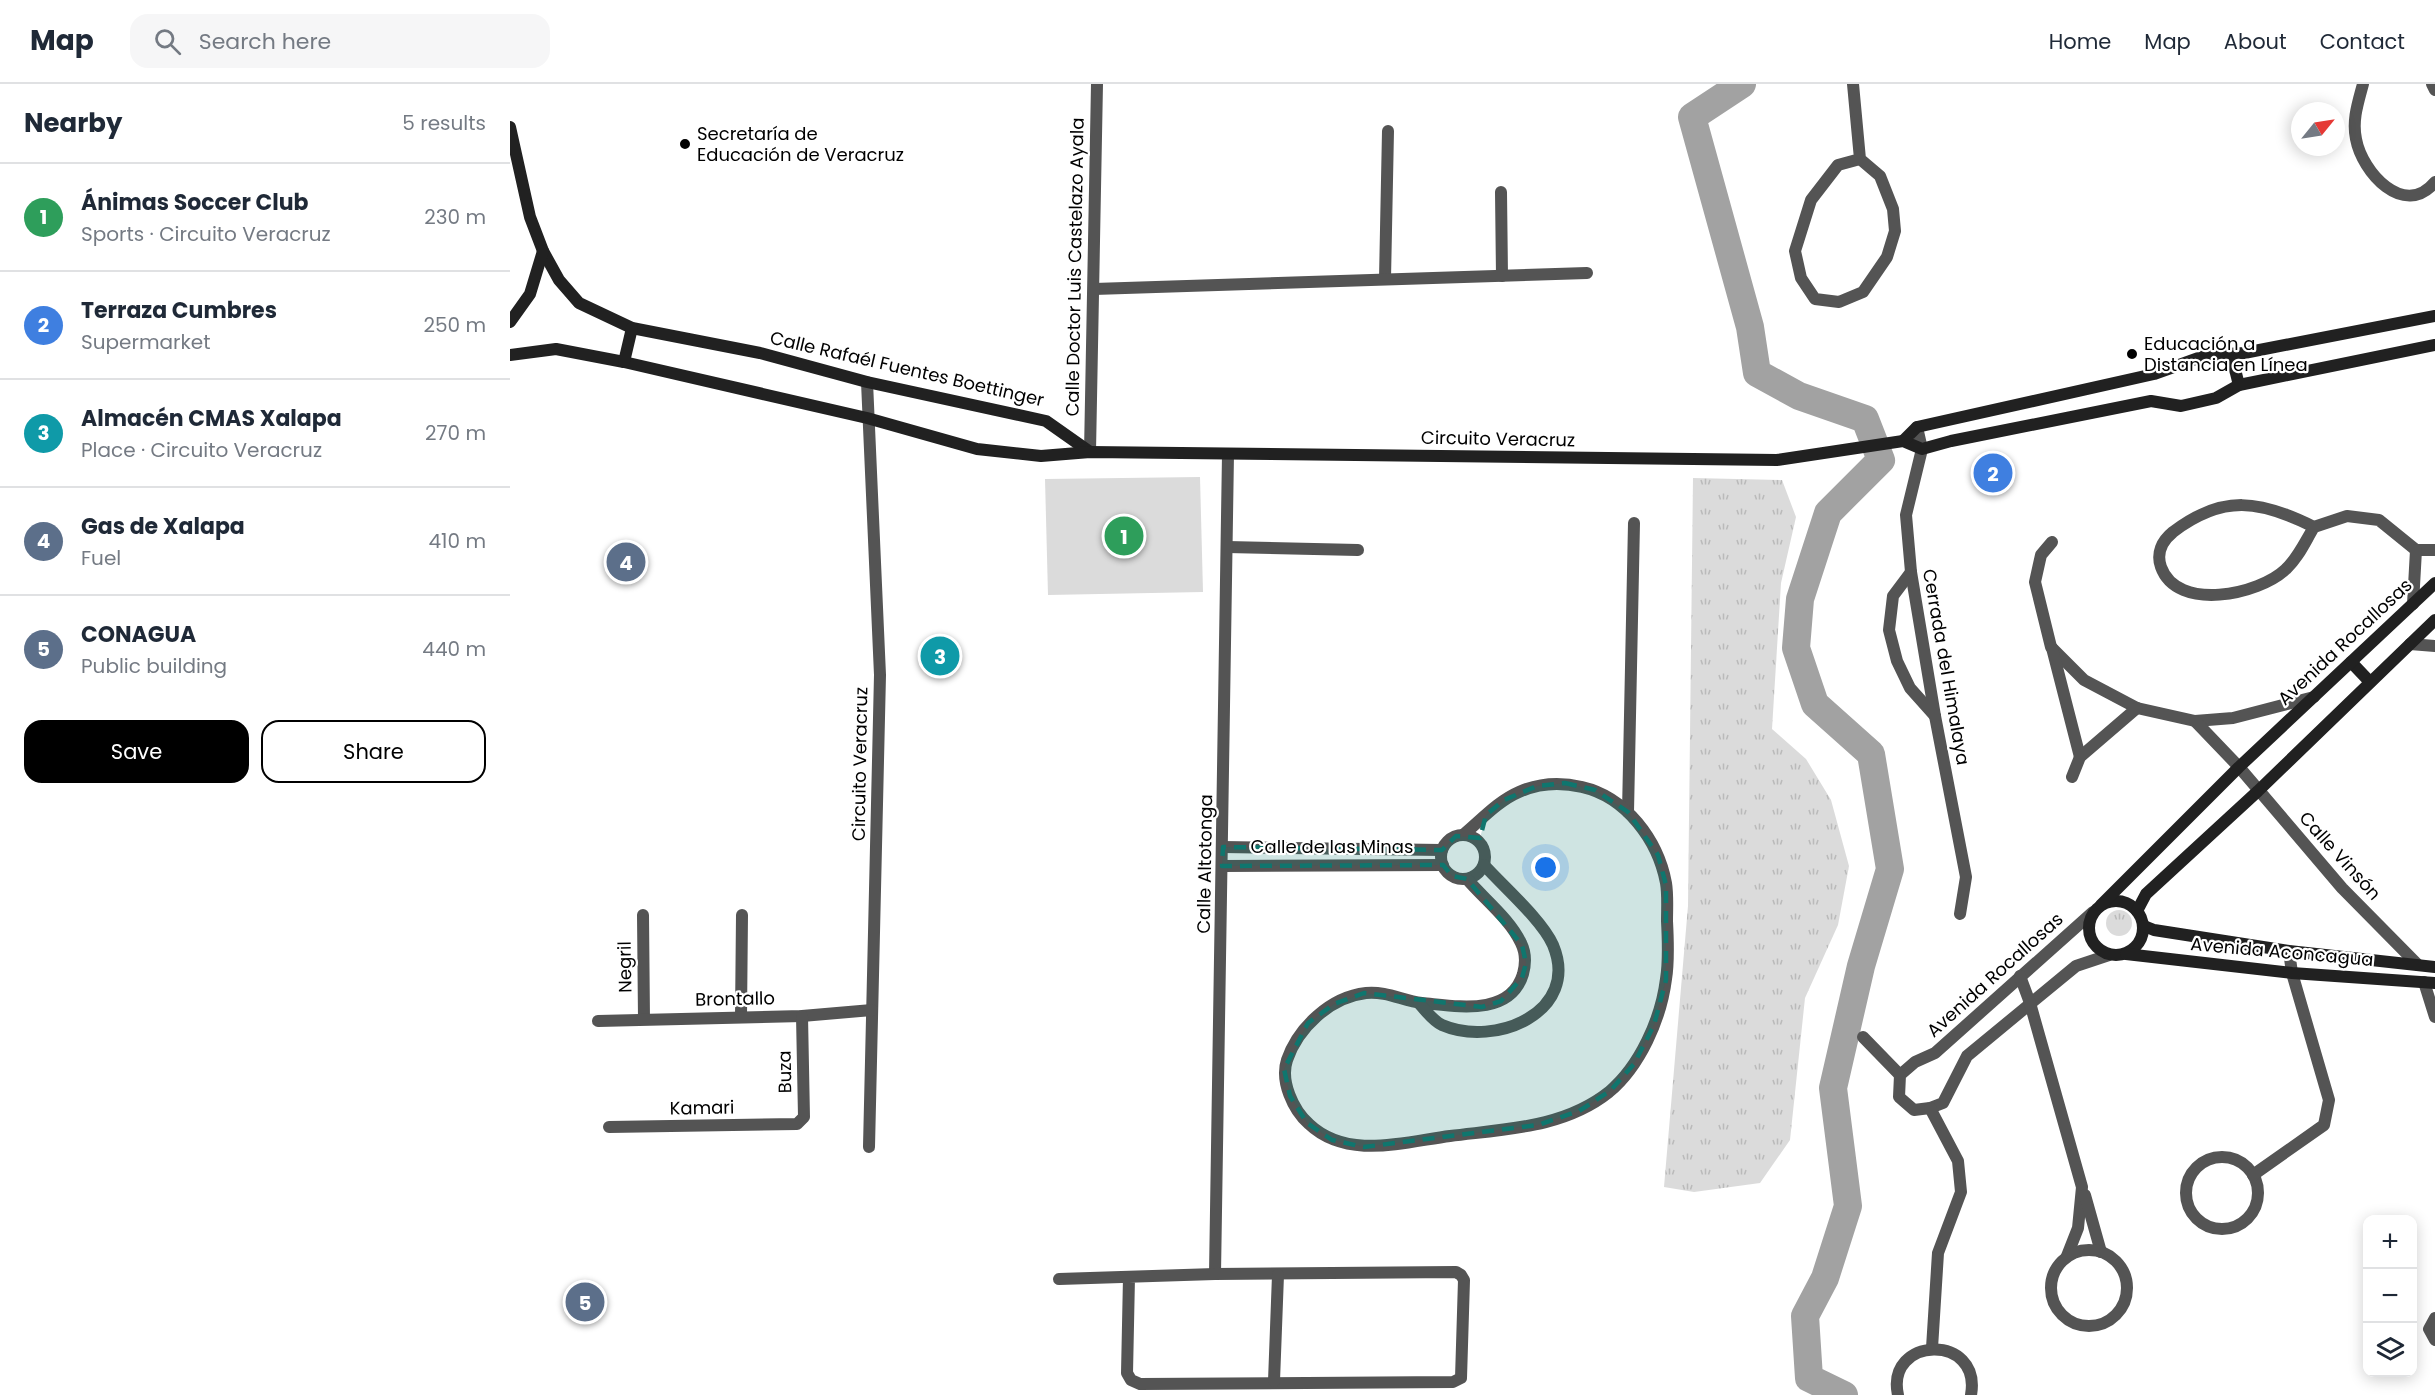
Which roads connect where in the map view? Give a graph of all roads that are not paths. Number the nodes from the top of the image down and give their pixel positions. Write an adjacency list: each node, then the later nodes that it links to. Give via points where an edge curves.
1 (1097, 84): 15 (street, Calle Doctor Luis Castelazo Ayala)
2 (1853, 84): 8 (street)
3 (2363, 84): 9 (street, via 2354,120 2356,142 2367,166 2385,188 2400,196 2414,195)
4 (2432, 84): 5 (street)
5 (2435, 90)
6 (510, 127): 11 (street, Calle Rafaél Fuentes Boettinger, via 530,217)
7 (1388, 131): 14 (street)
8 (1860, 159): 8 (street, via 1838,165 1811,200 1795,251 1801,278 1815,299 1839,302 1863,292 1887,257 1895,231 1893,209 1880,176)
9 (2435, 182)
10 (1501, 192): 13 (street)
11 (543, 251): 17 (street, via 530,294); 18 (street, Calle Rafaél Fuentes Boettinger, via 559,280 579,303)
12 (1587, 273): 13 (street)
13 (1502, 276): 14 (street)
14 (1385, 279): 15 (street)
15 (1094, 289): 29 (street, Calle Doctor Luis Castelazo Ayala)
16 (2435, 316): 20 (street)
17 (510, 322)
18 (632, 328): 22 (street); 23 (street, Calle Rafaél Fuentes Boettinger, via 760,353)
19 (2435, 345): 24 (street)
20 (2231, 354): 24 (street); 26 (street, via 2207,355 2154,374)
21 (510, 355): 22 (street, via 556,349)
22 (624, 362): 25 (street)
23 (867, 382): 25 (street, Circuito Veracruz); 29 (street, Calle Rafaél Fuentes Boettinger, via 1046,421)
24 (2239, 385): 28 (street, via 2216,398 2181,406 2151,401)
25 (867, 418): 29 (street, via 977,449 1041,456); 85 (street, Circuito Veracruz, via 880,675)
26 (1917, 427): 27 (street); 28 (street, Cerrada del Himalaya)
27 (1898, 442): 28 (street); 30 (street, Circuito Veracruz, via 1777,460)
28 (1922, 449): 38 (street, Cerrada del Himalaya, via 1906,515)
29 (1090, 452): 30 (street, Circuito Veracruz)
30 (1228, 454): 34 (street, Calle Altotonga)
31 (1634, 524): 55 (street)
32 (2314, 527): 32 (street, via 2264,507 2231,505 2207,510 2186,522 2165,538 2158,555 2173,585 2199,594 2230,594 2259,586 2285,570); 36 (street, via 2347,516 2379,519)
33 (2052, 542): 44 (street, via 2041,555 2035,582)
34 (1227, 548): 35 (street); 59 (street, Calle Altotonga)
35 (1358, 550)
36 (2416, 550): 37 (street); 40 (street)
37 (2435, 550)
38 (1911, 572): 49 (street, Cerrada del Himalaya); 49 (street, via 1893,596 1889,630 1910,688)
39 (2435, 583): 40 (street, Avenida Rocallosas)
40 (2413, 604): 45 (street, Avenida Rocallosas)
41 (2435, 620): 42 (street)
42 (2410, 644): 43 (street); 46 (street)
43 (2435, 646)
44 (2051, 647): 48 (street, via 2084,680); 51 (street)
45 (2351, 662): 46 (street); 47 (street, Avenida Rocallosas)
46 (2370, 682): 54 (street)
47 (2314, 697): 50 (street, via 2233,718); 52 (street, Avenida Rocallosas)
48 (2138, 708): 50 (street); 51 (street)
49 (1935, 716): 71 (street, Cerrada del Himalaya, via 1966,877)
50 (2195, 721): 52 (street, Calle Vinsón)
51 (2079, 757): 53 (street)
52 (2239, 767): 54 (street, Calle Vinsón); 69 (street, Avenida Rocallosas)
53 (2072, 777)
54 (2258, 791): 70 (street, via 2146,894); 78 (street, Calle Vinsón, via 2342,888)
55 (1628, 812): 56 (street, via 1595,790 1565,783 1520,791); 83 (street, via 1658,855 1666,885 1666,980 1654,1025 1634,1064 1610,1091 1579,1111 1538,1125 1364,1147 1332,1140 1307,1123 1290,1096 1284,1070 1292,1047 1308,1023 1334,1004 1364,993 1392,994)
56 (1486, 816): 57 (street); 58 (street)
57 (1463, 835): 58 (street); 62 (street, via 1450,839)
58 (1479, 841): 65 (street, via 1485,852)
59 (1223, 847): 60 (street, Calle de las Minas); 66 (street, Calle Altotonga)
60 (1280, 848): 61 (street, Calle de las Minas); 67 (street)
61 (1351, 849): 62 (street, Calle de las Minas); 63 (street)
62 (1442, 850): 64 (street)
63 (1350, 865): 64 (street, Calle de las Minas); 67 (street, Calle de las Minas)
64 (1443, 865): 68 (street, via 1452,876)
65 (1484, 865): 68 (street); 83 (street, via 1553,946 1558,972 1552,995 1522,1023 1484,1034 1440,1024)
66 (1222, 866): 67 (street, Calle de las Minas); 101 (street, Calle Altotonga)
67 (1280, 866)
68 (1467, 879): 83 (street, via 1522,945 1526,963 1522,978 1514,992 1482,1007)
69 (2097, 909): 70 (street, via 2116,900); 77 (street, via 2089,929 2090,938); 81 (street, Avenida Rocallosas)
70 (2137, 911): 74 (street)
71 (1960, 914)
72 (643, 915): 89 (street, Negril)
73 (742, 915): 86 (street)
74 (2144, 926): 75 (street, Avenida Aconcagua); 76 (street, via 2139,943)
75 (2289, 951): 78 (street, Avenida Aconcagua); 80 (street)
76 (2126, 954): 77 (street); 80 (street, Avenida Aconcagua)
77 (2109, 955): 84 (street, via 2076,966)
78 (2418, 964): 79 (street, Avenida Aconcagua)
79 (2435, 967)
80 (2292, 973): 82 (street, Avenida Aconcagua); 97 (street, via 2329,1100 2324,1125)
81 (2020, 976): 84 (street); 92 (street, Avenida Rocallosas, via 1935,1053)
82 (2429, 983): 88 (street)
83 (1419, 1003)
84 (2030, 1003): 93 (street, via 1967,1056 1943,1103); 98 (street)
85 (872, 1010): 87 (street, Brontallo); 96 (street, Circuito Veracruz)
86 (741, 1016): 87 (street, Brontallo); 89 (street, Brontallo)
87 (802, 1016): 94 (street, Buza, via 804,1117)
88 (2435, 1017)
89 (644, 1019): 90 (street, Brontallo)
90 (598, 1021)
91 (1863, 1037): 92 (street)
92 (1900, 1074): 93 (street, via 1899,1097 1914,1110)
93 (1930, 1108): 107 (street, via 1958,1161 1961,1192 1938,1253)
94 (796, 1124): 95 (street, Kamari)
95 (609, 1127)
96 (869, 1147)
97 (2253, 1175): 97 (street, via 2235,1159 2211,1158 2200,1163 2186,1183 2187,1207 2208,1227 2226,1230 2238,1226 2255,1210 2258,1186)
98 (2082, 1187): 99 (street); 100 (street, via 2078,1228)
99 (2101, 1252): 100 (street, via 2078,1251); 100 (street, via 2121,1267 2127,1292 2116,1314 2094,1326 2070,1321 2054,1302 2052,1277)
100 (2067, 1256)
101 (1215, 1274): 102 (street); 103 (street)
102 (1278, 1275): 108 (street); 108 (street, via 1456,1272 1464,1280 1463,1368 1461,1378 1454,1382)
103 (1129, 1277): 104 (street); 108 (street, via 1127,1373 1131,1380 1140,1384)
104 (1059, 1279)
105 (2435, 1318): 106 (street, via 2429,1329)
106 (2435, 1340)
107 (1932, 1348): 109 (street, via 1909,1358 1901,1368); 110 (street, via 1956,1355 1965,1364 1971,1375)
108 (1274, 1381)
109 (1898, 1395)
110 (1971, 1395)

